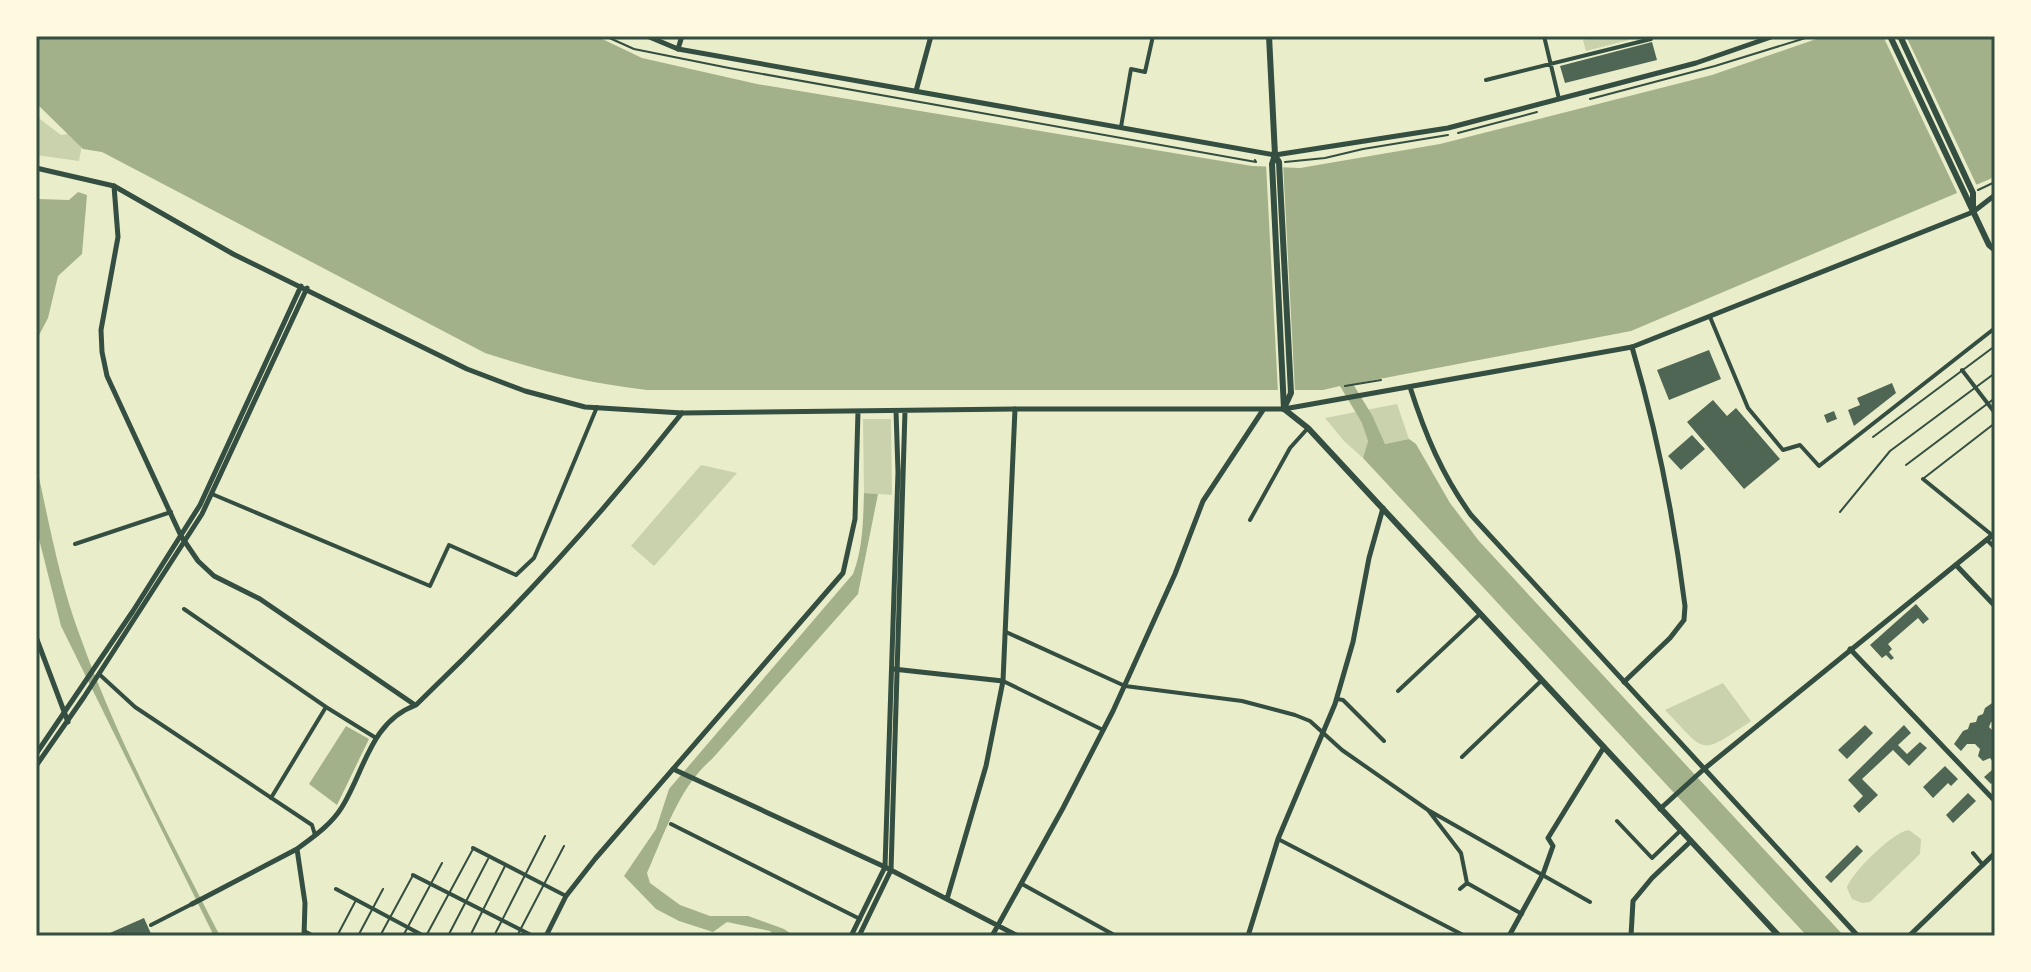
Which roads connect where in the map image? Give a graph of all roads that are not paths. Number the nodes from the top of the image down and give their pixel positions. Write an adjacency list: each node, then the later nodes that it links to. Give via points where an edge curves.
1 (647, 36): 11 (main road)
2 (682, 36): 11 (main road)
3 (931, 36): 14 (main road)
4 (1153, 36): 16 (street, via 1145,72 1131,69)
5 (1269, 36): 17 (main road)
6 (1544, 36): 12 (street)
7 (1774, 36): 15 (main road)
8 (1890, 36): 21 (main road)
9 (1900, 36): 21 (main road, via 1973,193)
10 (1651, 39): 12 (street)
11 (678, 49): 14 (main road)
12 (1551, 64): 13 (street); 15 (street)
13 (1486, 80)
14 (916, 91): 16 (main road)
15 (1559, 99): 17 (main road, via 1448,128)
16 (1121, 128): 17 (main road)
17 (1275, 155): 36 (main road, via 1291,393)
18 (36, 168): 19 (main road)
19 (114, 186): 23 (main road, via 233,254); 50 (main road, via 118,237 101,330 102,352 107,376)
20 (1995, 195): 21 (main road)
21 (1973, 212): 22 (main road); 24 (main road)
22 (1993, 246)
23 (304, 287): 34 (main road, via 467,369 525,391); 48 (main road)
24 (1709, 315): 25 (street, via 1748,408 1783,450 1800,445 1819,466); 27 (main road)
25 (1995, 328)
26 (1995, 346): 28 (lane)
27 (1632, 347): 30 (main road); 69 (main road, via 1673,519 1685,606 1684,620 1670,638)
28 (1962, 370): 31 (street); 45 (lane)
29 (1995, 373): 31 (lane)
30 (1410, 387): 36 (main road); 69 (main road, via 1438,462 1471,515)
31 (1976, 388): 33 (street); 51 (lane, via 1890,451)
32 (1995, 398): 33 (lane)
33 (1988, 403): 42 (street); 46 (lane)
34 (597, 407): 41 (main road); 48 (street, via 534,558 516,575 449,545 430,586)
35 (1015, 409): 37 (main road); 40 (main road); 62 (main road)
36 (1284, 409): 37 (main road); 44 (main road)
37 (1263, 410): 70 (main road, via 1203,501)
38 (858, 411): 39 (main road); 41 (main road); 85 (main road, via 855,519 843,573)
39 (896, 411): 40 (main road); 65 (main road)
40 (905, 411): 65 (main road)
41 (682, 413): 73 (main road, via 498,625)
42 (1995, 413)
43 (1995, 423): 47 (lane)
44 (1308, 428): 49 (main road); 52 (street, via 1290,448)
45 (1873, 437)
46 (1906, 465)
47 (1923, 479): 54 (street)
48 (209, 492): 53 (main road); 56 (main road)
49 (1383, 508): 61 (main road); 72 (main road)
50 (171, 512): 53 (main road); 55 (street)
51 (1840, 512)
52 (1250, 520)
53 (181, 536): 56 (main road); 75 (main road)
54 (1991, 536): 57 (street); 58 (main road)
55 (75, 544)
56 (185, 544): 66 (main road); 73 (main road, via 214,576 260,599)
57 (1995, 548)
58 (1956, 565): 59 (main road); 64 (main road)
59 (1995, 606)
60 (184, 609): 74 (street)
61 (1480, 614): 67 (main road); 71 (street)
62 (1006, 632): 68 (main road); 70 (street)
63 (36, 637): 75 (main road)
64 (1850, 649): 86 (main road); 88 (main road)
65 (896, 669): 68 (main road); 107 (main road)
66 (99, 674): 76 (main road); 87 (street, via 135,707)
67 (1542, 680): 81 (main road); 83 (street)
68 (1003, 681): 77 (street); 120 (main road, via 986,766)
69 (1624, 682): 86 (main road)
70 (1125, 686): 77 (main road); 78 (street, via 1266,706 1310,721)
71 (1398, 691)
72 (1337, 699): 78 (main road); 80 (street)
73 (416, 705): 79 (main road, via 390,719)
74 (326, 707): 79 (street); 87 (street)
75 (65, 714): 76 (main road); 82 (main road)
76 (68, 722): 84 (main road)
77 (1103, 730): 113 (main road)
78 (1323, 733): 90 (street); 96 (main road)
79 (376, 738): 94 (main road, via 343,806)
80 (1384, 741)
81 (1604, 747): 89 (main road); 108 (main road, via 1548,838 1553,846)
82 (36, 754)
83 (1462, 757)
84 (36, 766)
85 (673, 769): 107 (main road); 119 (main road)
86 (1702, 771): 89 (main road); 158 (main road)
87 (271, 798): 94 (street, via 312,825)
88 (1995, 801)
89 (1660, 809): 93 (main road)
90 (1428, 810): 108 (street); 111 (street, via 1461,853)
91 (1617, 821): 93 (street, via 1652,858)
92 (671, 824): 129 (street)
93 (1681, 831): 97 (main road)
94 (315, 835): 100 (main road)
95 (545, 836): 110 (lane)
96 (1278, 839): 153 (main road); 154 (street)
97 (1691, 841): 156 (main road, via 1633,901); 157 (main road)
98 (564, 846): 114 (lane)
99 (473, 848): 103 (street); 118 (lane)
100 (297, 849): 124 (main road); 135 (main road)
101 (1973, 853): 106 (street)
102 (1995, 853): 106 (main road)
103 (489, 856): 105 (street); 122 (lane)
104 (442, 863): 112 (lane)
105 (506, 865): 110 (street); 126 (lane)
106 (1983, 865): 159 (main road)
107 (888, 868): 120 (main road); 129 (main road); 149 (main road)
108 (1543, 874): 123 (street); 127 (main road)
109 (413, 875): 112 (street); 128 (lane)
110 (525, 875): 114 (street); 130 (lane)
111 (1467, 883): 117 (street); 127 (street)
112 (431, 884): 118 (street); 133 (lane)
113 (1022, 884): 132 (main road); 152 (street)
114 (544, 885): 119 (street); 134 (lane)
115 (336, 889): 121 (street)
116 (383, 889): 125 (lane)
117 (1460, 889)
118 (449, 893): 122 (street); 141 (lane)
119 (566, 896): 147 (main road)
120 (947, 899): 132 (main road)
121 (356, 900): 125 (street); 137 (lane)
122 (466, 902): 126 (street); 142 (lane)
123 (1590, 902)
124 (192, 904): 131 (street)
125 (372, 909): 128 (street); 138 (lane)
126 (483, 910): 130 (street); 143 (lane)
127 (1522, 914): 155 (main road)
128 (390, 918): 133 (street); 139 (lane)
129 (860, 919): 148 (main road)
130 (502, 920): 134 (street); 144 (lane)
131 (151, 925)
132 (1000, 925): 150 (main road); 151 (main road)
133 (408, 928): 140 (lane); 141 (street)
134 (521, 930): 145 (lane); 146 (street)
135 (304, 934): 136 (street)
136 (314, 936)
137 (337, 936)
138 (358, 936)
139 (380, 936)
140 (403, 936)
141 (425, 936)
142 (448, 936)
143 (470, 936)
144 (494, 936)
145 (517, 936)
146 (533, 936)
147 (546, 936)
148 (851, 936)
149 (859, 936)
150 (992, 936)
151 (1018, 936)
152 (1116, 936)
153 (1248, 936)
154 (1465, 936)
155 (1509, 936)
156 (1631, 936)
157 (1779, 936)
158 (1858, 936)
159 (1909, 936)

